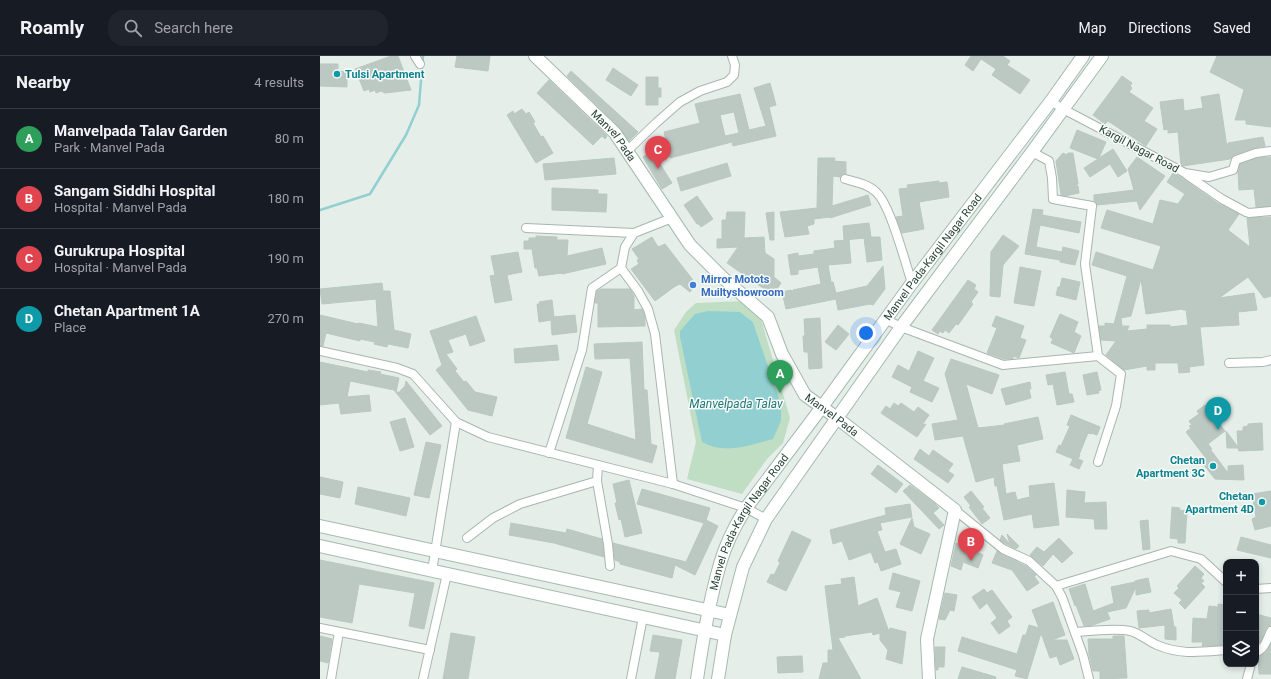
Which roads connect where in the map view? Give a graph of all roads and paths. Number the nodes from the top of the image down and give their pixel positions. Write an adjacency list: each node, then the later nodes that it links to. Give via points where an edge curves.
1 (415, 56): 6 (street)
2 (535, 56): 9 (street, Manvel Pada, via 615,133)
3 (732, 56): 9 (street, via 735,65 734,75 727,82 700,91 680,102)
4 (1083, 56): 7 (street, Manvel Pada-Kargil Nagar Road)
5 (1102, 56): 8 (street, Manvel Pada-Kargil Nagar Road)
6 (420, 64)
7 (1050, 101): 8 (street, Kargil Nagar Road); 19 (street, Manvel Pada-Kargil Nagar Road)
8 (1063, 109): 11 (street, Manvel Pada-Kargil Nagar Road); 12 (street, Kargil Nagar Road)
9 (627, 151): 15 (street, Manvel Pada)
10 (1271, 151): 12 (street, Kargil Nagar Road, via 1236,160 1233,170 1209,177)
11 (1032, 152): 21 (street, Manvel Pada-Kargil Nagar Road); 23 (street, via 1049,161 1052,199 1092,206 1085,264)
12 (1185, 173): 14 (street, via 1246,212)
13 (845, 179): 19 (street, via 870,187 886,206)
14 (1271, 211)
15 (672, 218): 17 (street); 26 (street, Manvel Pada, via 690,245 768,317 782,354 805,395)
16 (526, 228): 17 (street)
17 (634, 233): 18 (street, via 625,247)
18 (621, 268): 29 (street, via 592,288 582,350); 33 (street, via 648,310 655,334)
19 (912, 283): 20 (street, Manvel Pada-Kargil Nagar Road)
20 (885, 319): 21 (street); 26 (street, Manvel Pada-Kargil Nagar Road)
21 (901, 327): 23 (street, via 1003,365); 27 (street, Manvel Pada-Kargil Nagar Road)
22 (320, 351): 28 (street, via 413,374)
23 (1098, 356): 30 (street, via 1121,374 1116,406)
24 (1271, 360): 25 (street)
25 (1229, 363)
26 (822, 407): 27 (street, Manvel Pada); 34 (street, Manvel Pada-Kargil Nagar Road)
27 (837, 418): 35 (street, Manvel Pada); 36 (street, Manvel Pada-Kargil Nagar Road)
28 (456, 422): 29 (street, via 488,437); 40 (street)
29 (550, 453): 31 (street)
30 (1098, 462)
31 (598, 465): 32 (street); 33 (street)
32 (597, 481): 38 (street, via 520,504 492,518); 41 (street)
33 (673, 484): 34 (street)
34 (746, 508): 36 (street); 48 (street, Manvel Pada-Kargil Nagar Road, via 737,522 720,562)
35 (955, 510): 45 (street, via 1003,549 1029,561); 66 (street, via 927,639)
36 (766, 519): 49 (street, Manvel Pada-Kargil Nagar Road, via 743,567)
37 (320, 526): 40 (street)
38 (467, 538)
39 (320, 546): 42 (street)
40 (435, 551): 42 (street); 48 (street)
41 (610, 566)
42 (432, 571): 43 (street)
43 (447, 574): 50 (street); 57 (street)
44 (1223, 579): 45 (street, via 1201,559 1171,551)
45 (1056, 586): 55 (street)
46 (1271, 588): 47 (street)
47 (1259, 589)
48 (709, 611): 49 (street); 52 (street, Manvel Pada-Kargil Nagar Road)
49 (730, 615): 56 (street, Manvel Pada-Kargil Nagar Road)
50 (643, 617): 52 (street); 63 (street)
51 (320, 628): 54 (street)
52 (705, 630): 56 (street); 64 (street, Manvel Pada-Kargil Nagar Road)
53 (1271, 631): 59 (street)
54 (339, 632): 57 (street); 61 (street)
55 (1075, 632): 58 (street, via 1123,630 1131,631 1170,650 1194,653); 67 (street)
56 (725, 635): 65 (street, Manvel Pada-Kargil Nagar Road)
57 (430, 650): 62 (street)
58 (1223, 650)
59 (1259, 651)
60 (1250, 667): 68 (street)
61 (331, 679)
62 (423, 679)
63 (631, 679)
64 (697, 679)
65 (718, 679)
66 (929, 679)
67 (1089, 679)
68 (1247, 679)

